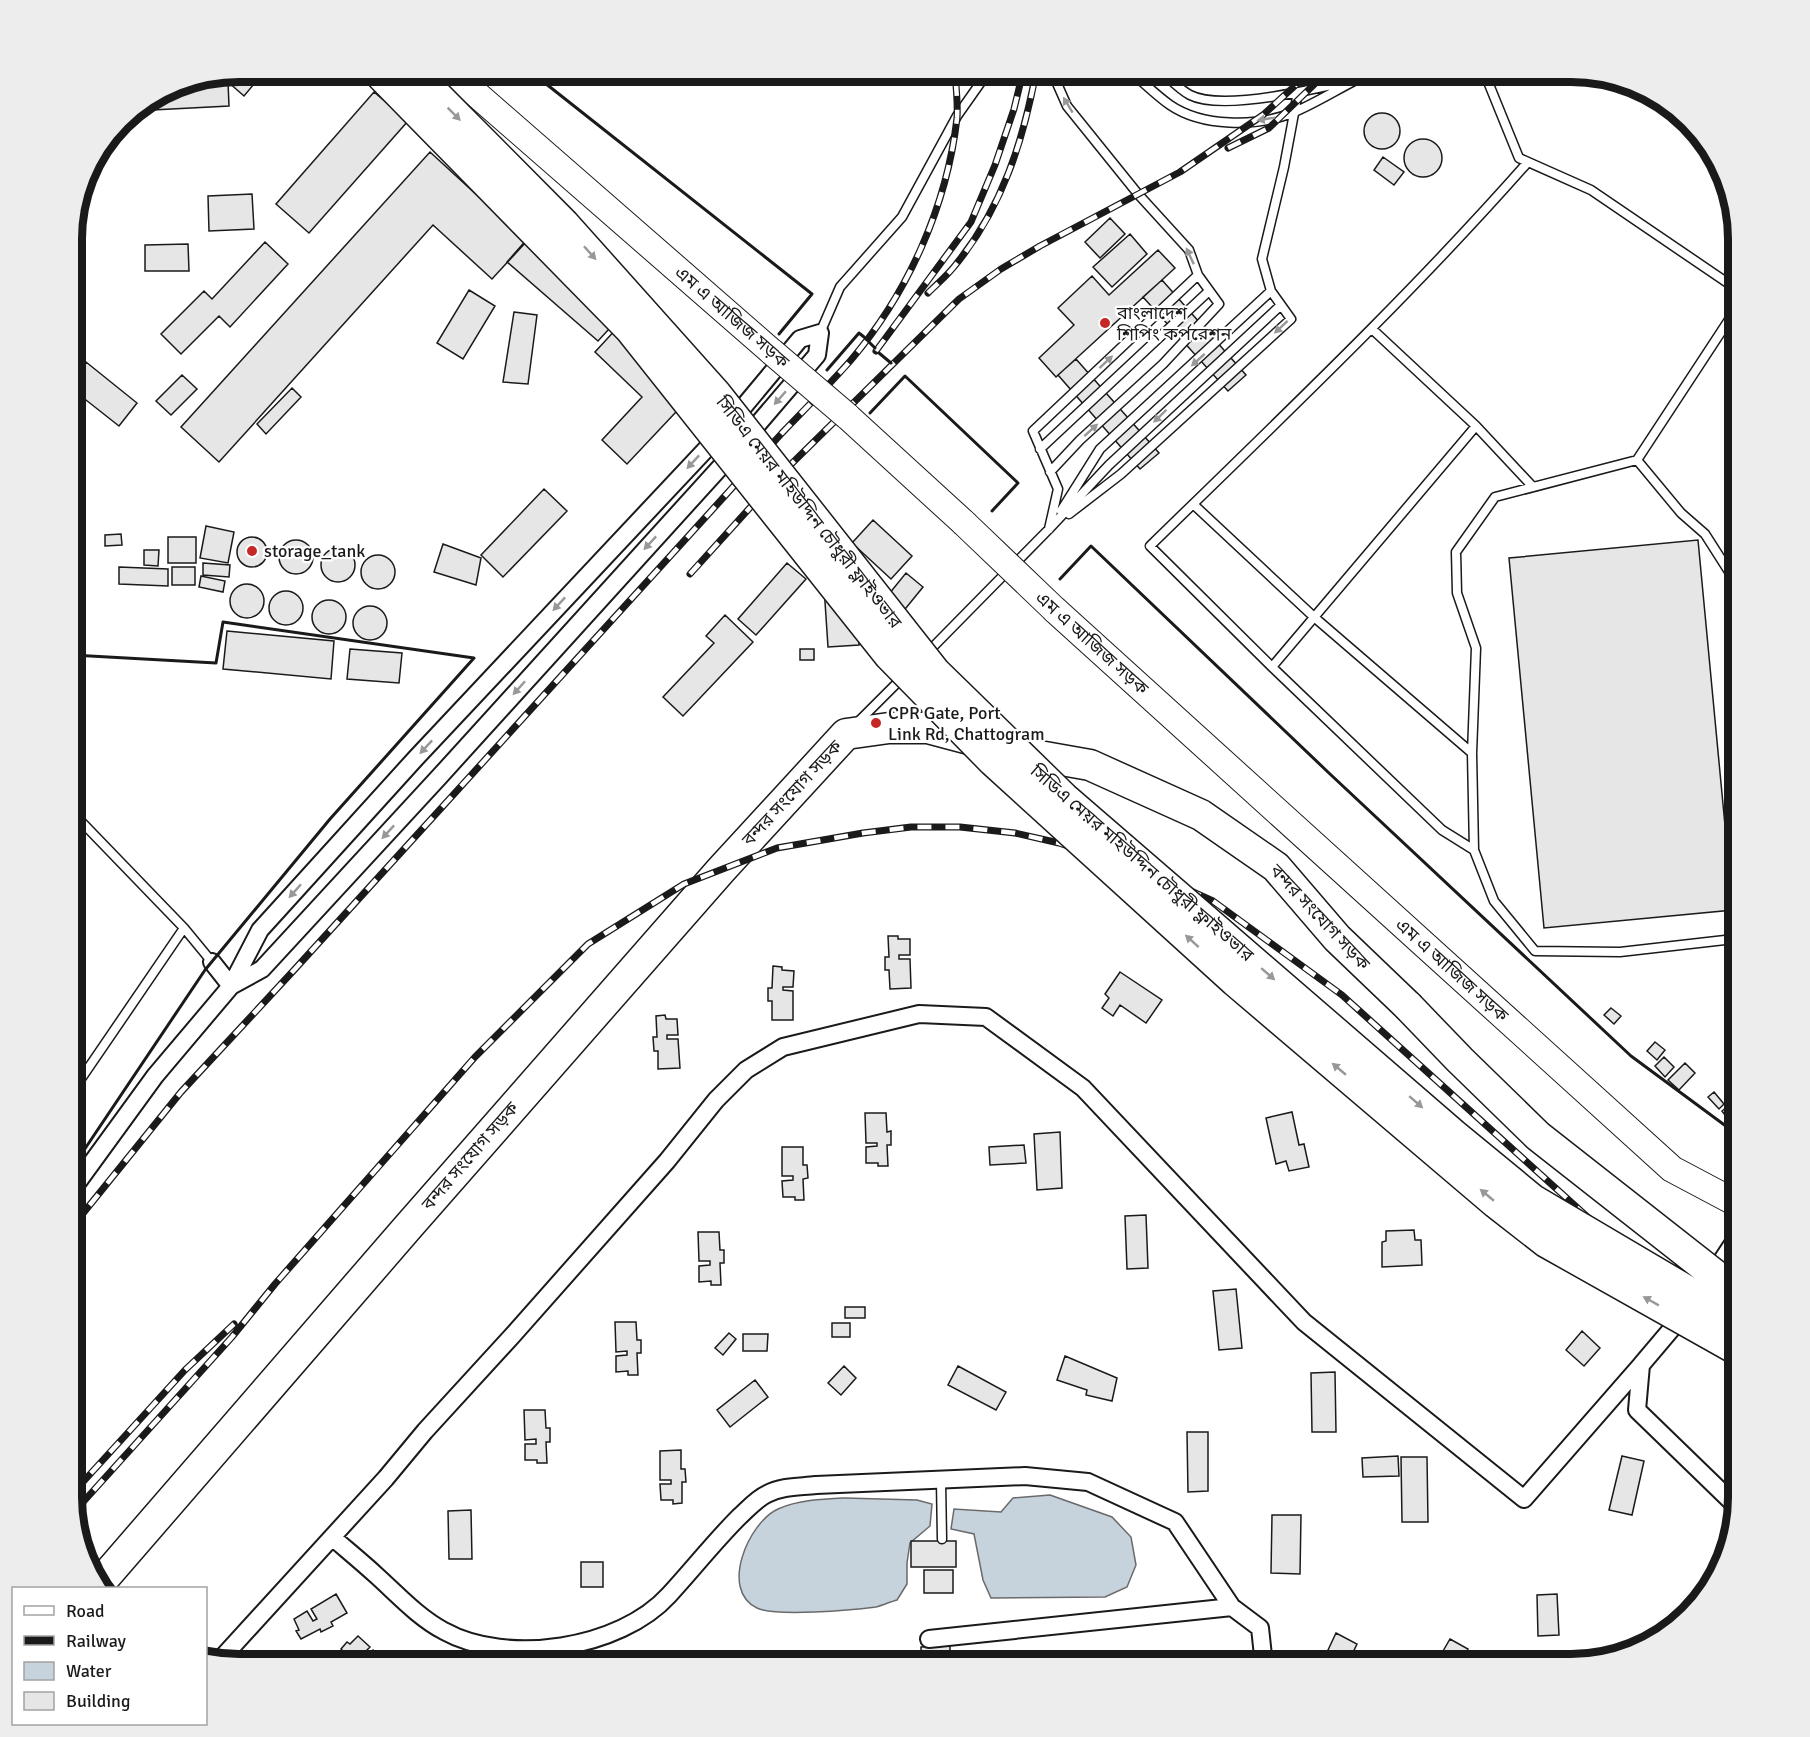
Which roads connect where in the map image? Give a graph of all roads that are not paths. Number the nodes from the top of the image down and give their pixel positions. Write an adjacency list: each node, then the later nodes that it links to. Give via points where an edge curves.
1 (981, 82): 21 (lane, via 957,116 902,217 840,287)
2 (1057, 82): 14 (lane, one-way to 2, via 1189,250 1067,106)
3 (1143, 82): 12 (lane, one-way to 3, via 1232,123 1194,117 1171,106)
4 (1174, 82): 11 (lane, via 1191,96 1218,101)
5 (1343, 82): 11 (lane)
6 (1352, 82): 12 (lane)
7 (1488, 82): 13 (lane, via 1519,158)
8 (389, 83): 46 (highway, one-way to 8, bridge, via 1546,1242 1496,1203 1235,981 993,761 889,655 630,329)
9 (424, 83): 45 (highway, সিডিএ মেয়র মহিউদ্দিন চৌধুরী ফ্লাইওভার, one-way to 45, bridge, via 564,224 716,394 934,672 1064,798 1533,1200)
10 (463, 83): 42 (main road, এম এ আজিজ সড়ক, bridge, via 847,416 1055,610 1672,1169)
11 (1298, 92): 12 (lane)
12 (1293, 112): 17 (lane, via 1262,259)
13 (1528, 162): 15 (lane, via 1591,190); 20 (lane)
14 (1198, 275): 16 (lane); 23 (lane, one-way to 14, via 1033,431)
15 (1727, 283)
16 (1209, 291): 23 (lane); 25 (lane, one-way to 16, via 1220,304)
17 (1271, 291): 18 (lane); 28 (lane, one-way to 28, via 1100,448)
18 (1280, 306): 28 (lane, one-way to 28, via 1108,465); 28 (lane, one-way to 28, via 1291,319 1122,474)
19 (1727, 323): 24 (lane)
20 (1372, 329): 22 (lane); 27 (lane)
21 (820, 333): 39 (street, one-way to 39, via 800,339 725,429 260,930); 39 (street, one-way to 39, via 817,355 734,452 262,969)
22 (1476, 426): 26 (lane); 30 (lane)
23 (1040, 449): 25 (lane)
24 (1637, 460): 26 (lane); 29 (lane, via 1681,513 1706,534)
25 (1050, 472): 28 (lane, via 1058,489)
26 (1533, 487): 33 (lane, via 1495,497 1456,552 1457,593 1476,648)
27 (1193, 504): 30 (lane); 31 (lane, via 1150,546)
28 (1049, 529): 32 (lane, বন্দর সংযোগ সড়ক)
29 (1727, 569)
30 (1314, 616): 31 (lane); 33 (lane)
31 (1272, 667): 35 (lane, via 1442,830)
32 (846, 734): 44 (highway, বন্দর সংযোগ সড়ক, bridge, via 906,726 1090,765 1201,815 1276,867 1337,938 1538,1136); 52 (highway, বন্দর সংযোগ সড়ক, via 721,870)
33 (1472, 753): 35 (lane)
34 (83, 823): 36 (lane)
35 (1474, 850): 37 (lane, via 1494,901 1534,951 1620,952)
36 (184, 928): 38 (lane); 40 (lane)
37 (1728, 940)
38 (212, 962): 39 (street)
39 (231, 986): 41 (street, via 155,1076)
40 (83, 1076)
41 (83, 1175)
42 (1728, 1199)
43 (1728, 1251): 47 (street, via 1692,1305)
44 (1728, 1285)
45 (1728, 1315)
46 (1728, 1344)
47 (1641, 1365): 49 (street, via 1637,1410); 50 (street, via 1524,1499 1304,1322 1083,1088 986,1017 919,1014 783,1047 746,1070)
48 (941, 1481): 50 (street, via 816,1485 768,1493 728,1528 668,1597 647,1614 593,1641 542,1647 492,1647 443,1631); 51 (lane); 53 (street, via 1025,1476 1088,1482 1175,1522)
49 (1728, 1498)
50 (333, 1537): 55 (street)
51 (942, 1538)
52 (105, 1577)
53 (1232, 1607): 54 (street); 56 (street, via 1260,1628)
54 (929, 1638)
55 (226, 1653)
56 (1263, 1654)

